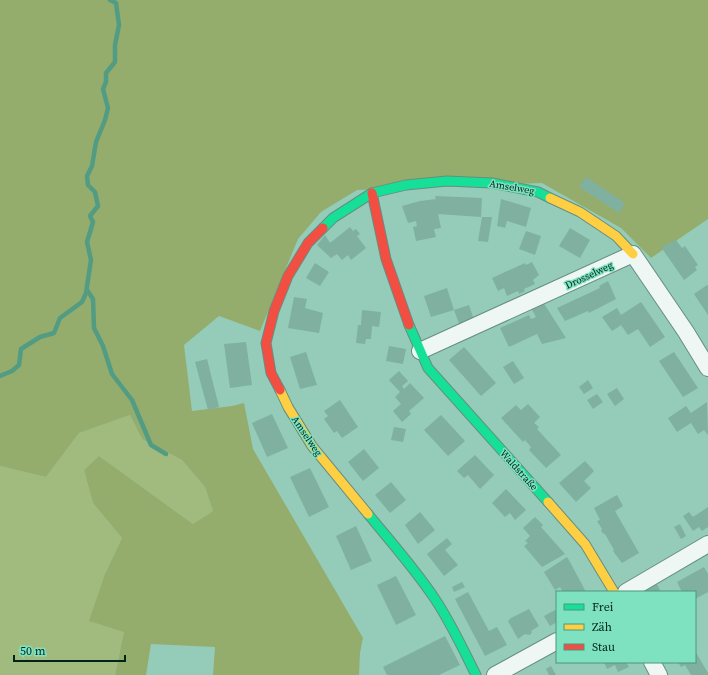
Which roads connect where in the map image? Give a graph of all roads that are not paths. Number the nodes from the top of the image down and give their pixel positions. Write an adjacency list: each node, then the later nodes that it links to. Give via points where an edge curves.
1 (372, 193): 2 (street, Amselweg, via 406,185 447,181 492,183 538,192 586,216 616,236); 3 (street, via 386,259); 10 (street, Amselweg, via 333,218 308,243 288,276 274,311 266,343 270,373 312,446 436,599)
2 (633, 254): 3 (street, Drosselweg); 4 (street)
3 (420, 351): 6 (street, Waldstraße, via 428,368 585,544)
4 (708, 368)
5 (708, 544): 7 (street)
6 (613, 591)
7 (628, 591)
8 (556, 642): 11 (street)
9 (653, 663): 12 (street)
10 (476, 675)
11 (495, 675)
12 (660, 675)

